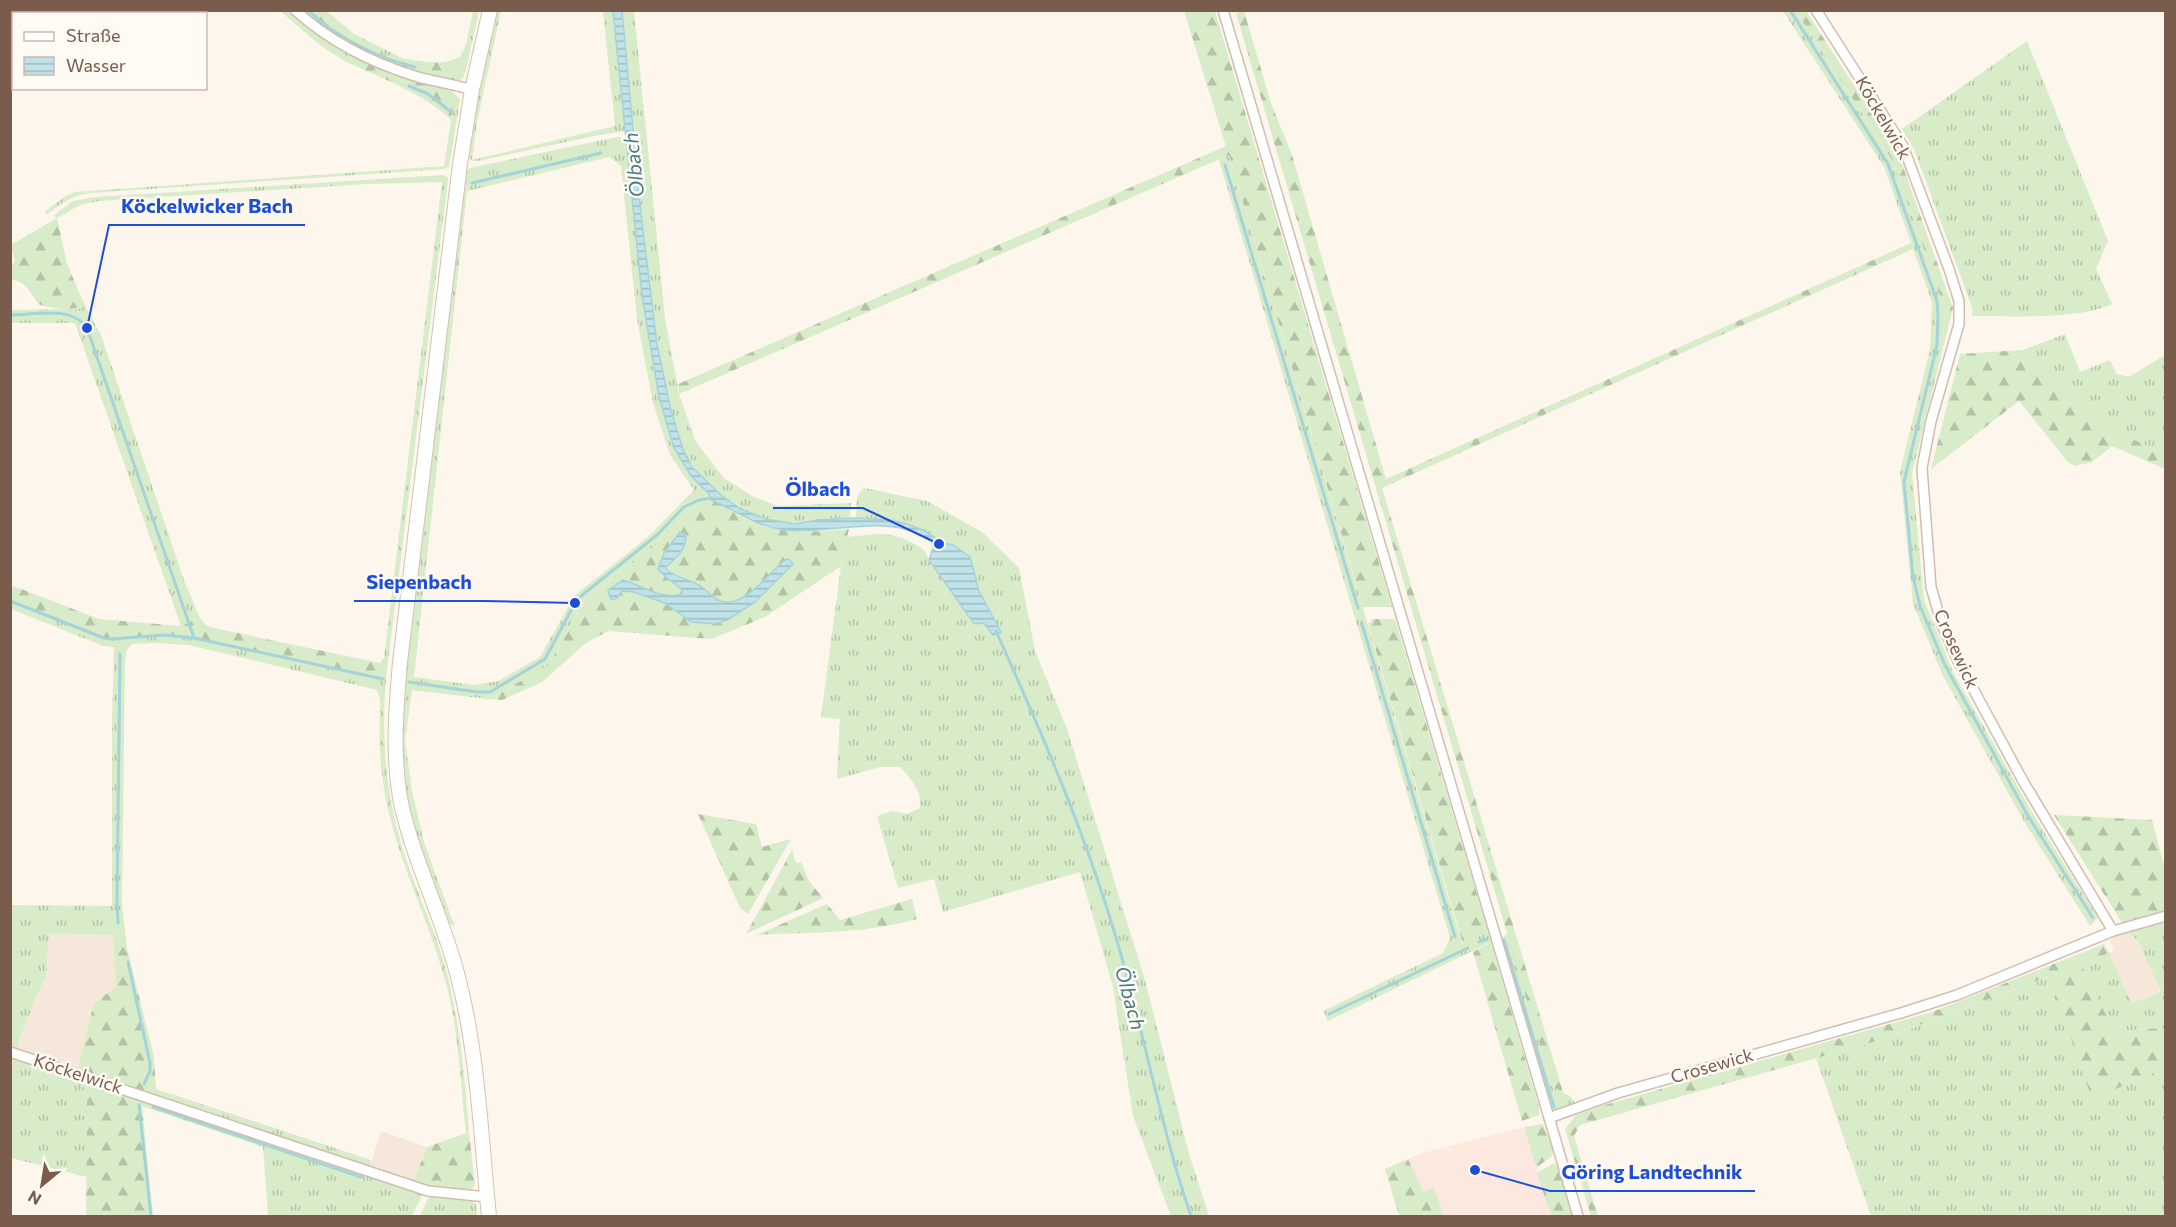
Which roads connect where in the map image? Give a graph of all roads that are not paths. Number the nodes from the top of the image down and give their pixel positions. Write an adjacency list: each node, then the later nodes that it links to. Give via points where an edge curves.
1 (295, 10): 5 (street, via 316,29 384,65)
2 (490, 10): 5 (main road)
3 (1223, 10): 10 (street)
4 (1816, 10): 6 (street, Köckelwick, via 1903,146)
5 (472, 90): 11 (main road, via 394,732 401,803 449,945 466,1012)
6 (1959, 301): 8 (street, Crosewick, via 1959,324 1922,468 1936,608 1958,661 2013,763)
7 (2166, 916): 8 (street, Crosewick)
8 (2113, 931): 10 (street, Crosewick, via 1967,991 1901,1013 1618,1093)
9 (10, 1052): 11 (street, Köckelwick, via 428,1191)
10 (1549, 1118): 13 (street)
11 (487, 1197): 12 (main road)
12 (489, 1216)
13 (1578, 1216)

